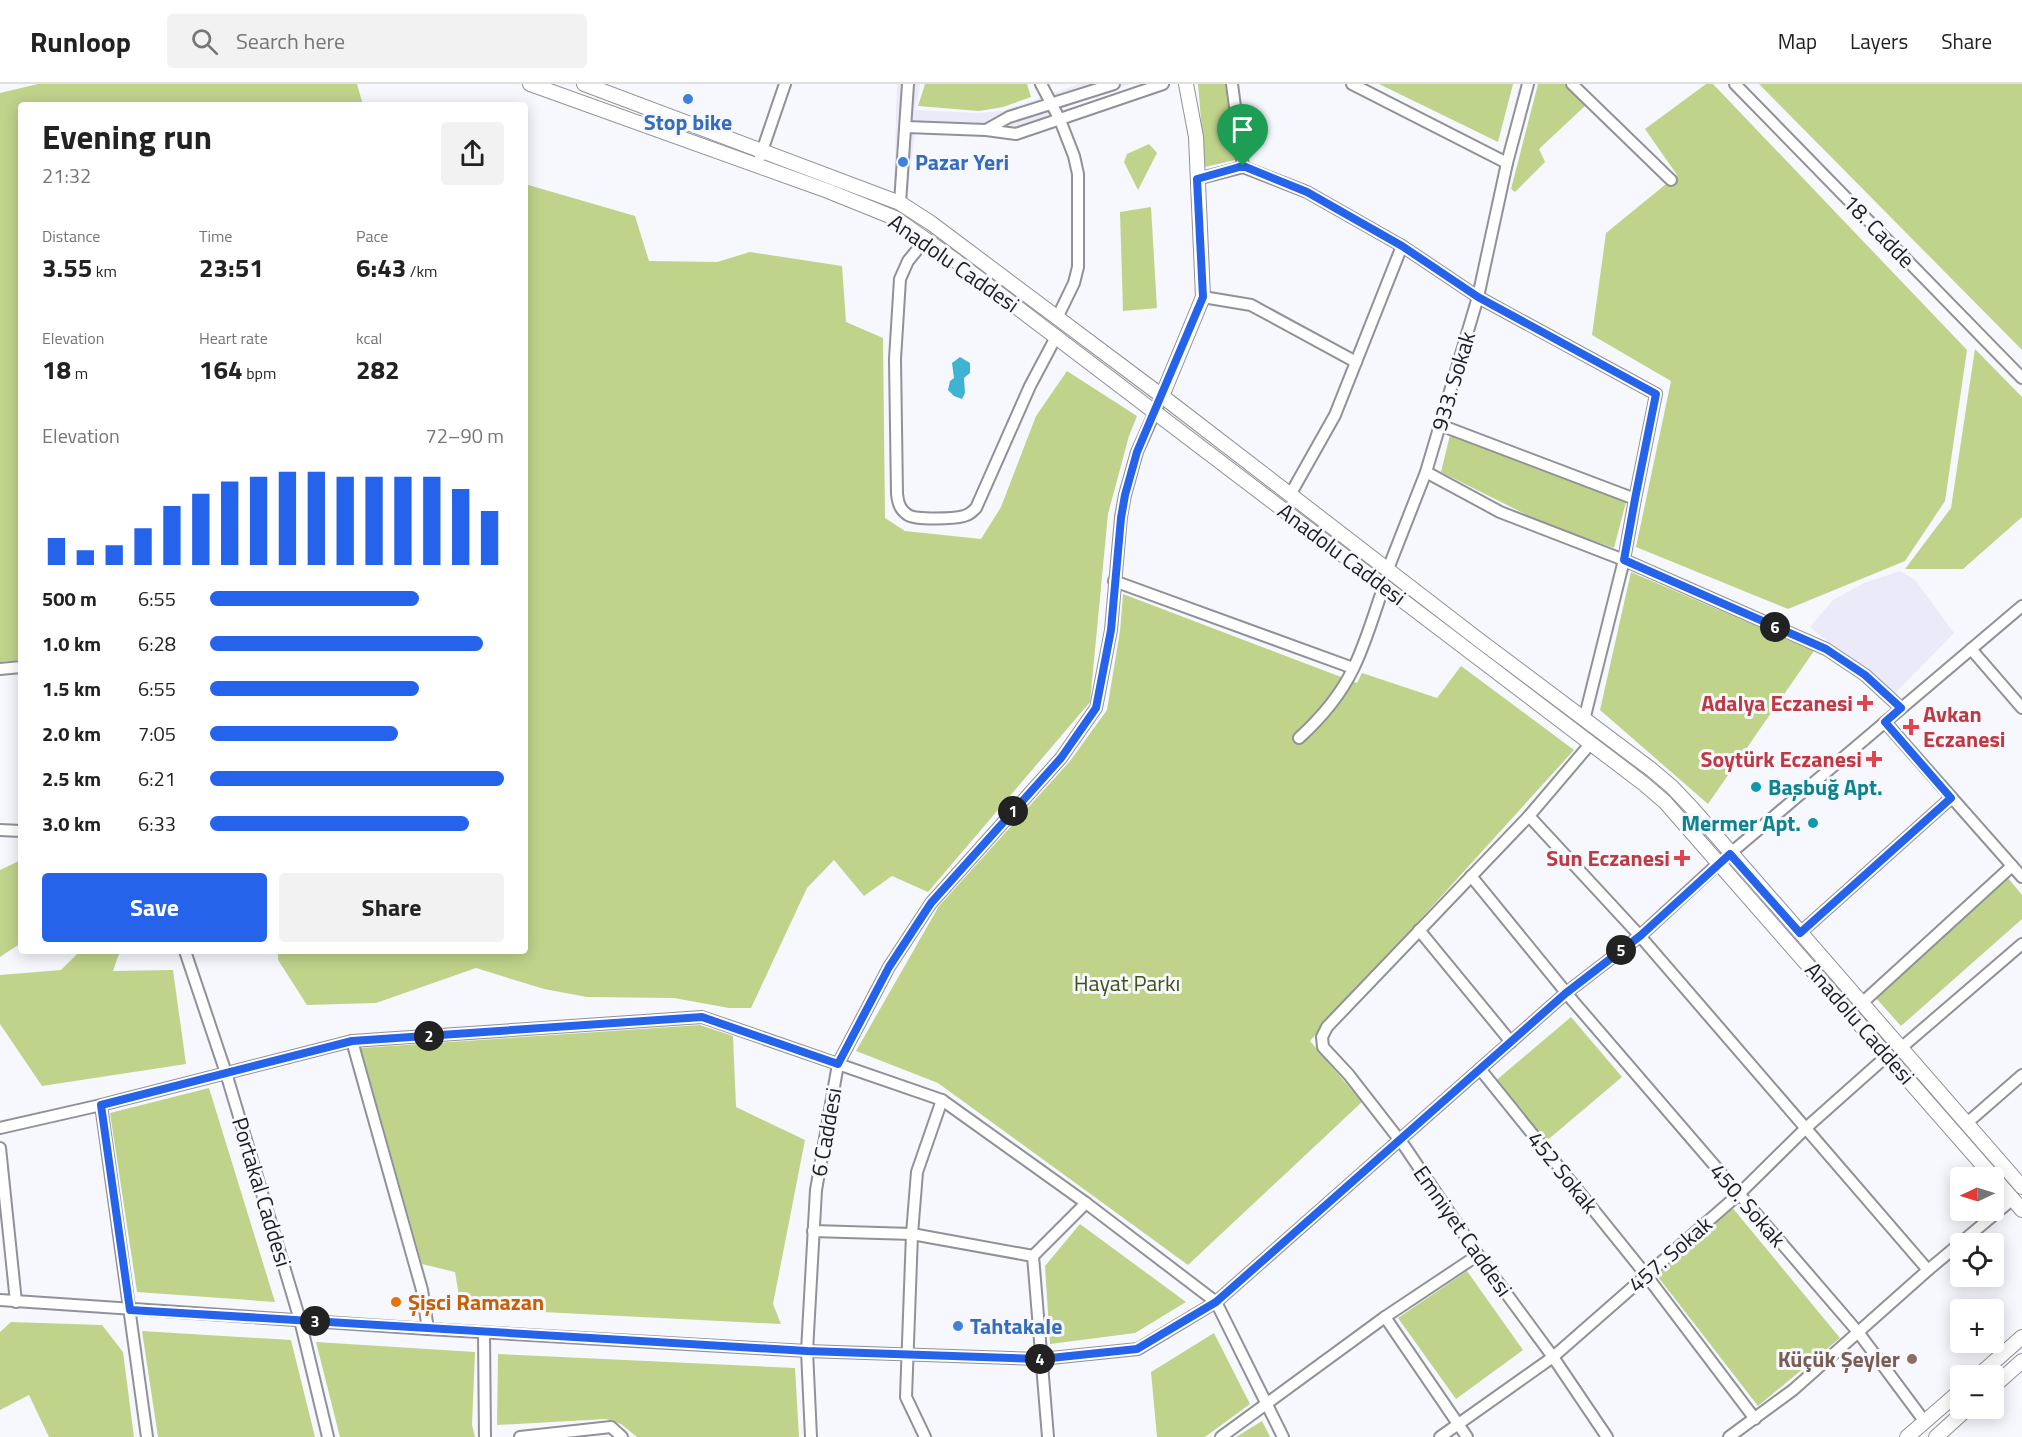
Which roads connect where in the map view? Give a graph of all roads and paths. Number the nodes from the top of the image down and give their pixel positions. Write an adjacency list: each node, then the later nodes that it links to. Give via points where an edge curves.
1 (530, 84): 20 (main road, Anadolu Caddesi)
2 (584, 84): 18 (main road, Anadolu Caddesi)
3 (785, 84): 18 (street)
4 (908, 84): 16 (street)
5 (1041, 84): 14 (street)
6 (1114, 84): 14 (street)
7 (1163, 84): 15 (street)
8 (1186, 84): 22 (main road, via 1196,137)
9 (1232, 84): 21 (street)
10 (1352, 84): 19 (street)
11 (1528, 84): 19 (street, 933. Sokak)
12 (1572, 84): 23 (street)
13 (1735, 84): 32 (street, 18. Cadde)
14 (1052, 104): 15 (street); 17 (street, via 1009,117)
15 (1060, 120): 17 (street, via 1016,135); 29 (street, via 1076,165 1078,258 1074,283)
16 (906, 127): 17 (street); 24 (street)
17 (986, 130)
18 (761, 152): 20 (street); 24 (main road, Anadolu Caddesi)
19 (1507, 163): 28 (street, 933. Sokak)
20 (757, 166): 25 (main road, Anadolu Caddesi, via 895,218)
21 (1243, 166): 22 (street); 26 (street, via 1307,192)
22 (1197, 179): 27 (main road)
23 (1671, 180)
24 (900, 203): 29 (main road, Anadolu Caddesi)
25 (926, 239): 30 (main road, Anadolu Caddesi); 30 (street, via 903,268 899,288 896,459 898,502 905,513 915,518 961,517 976,508)
26 (1402, 246): 28 (street); 31 (street)
27 (1203, 297): 31 (street, via 1251,305); 33 (main road)
28 (1478, 297): 35 (street, 933. Sokak); 38 (street, via 1656,394)
29 (1057, 318): 33 (main road, Anadolu Caddesi)
30 (1056, 337): 34 (main road, Anadolu Caddesi)
31 (1356, 362): 37 (street, via 1335,415)
32 (2022, 378)
33 (1162, 396): 34 (street, 6 Caddesi); 37 (main road, Anadolu Caddesi)
34 (1155, 413): 41 (street, 6 Caddesi, via 1137,452 1125,495); 42 (main road, Anadolu Caddesi)
35 (1440, 425): 36 (street, 933. Sokak); 38 (street)
36 (1426, 472): 39 (street, via 1500,512); 40 (street, 933. Sokak)
37 (1290, 495): 40 (main road, Anadolu Caddesi)
38 (1635, 499): 39 (street)
39 (1624, 560): 48 (street, via 1826,649 1865,675); 50 (street)
40 (1388, 569): 50 (main road, Anadolu Caddesi)
41 (1114, 581): 46 (street); 74 (street, 6 Caddesi, via 1111,630 1096,708 1061,758 931,903 889,967)
42 (1384, 586): 46 (street); 53 (main road, Anadolu Caddesi)
43 (2022, 606): 44 (street)
44 (1971, 649): 48 (street); 49 (street)
45 (18, 667): 47 (street)
46 (1353, 668): 52 (street, via 1318,721)
47 (0, 669)
48 (1901, 708): 51 (street)
49 (2022, 708)
50 (1584, 720): 58 (main road, Anadolu Caddesi, via 1672,787)
51 (1885, 722): 54 (street); 58 (street)
52 (1299, 738)
53 (1591, 743): 55 (street); 59 (main road, Anadolu Caddesi, via 1665,802)
54 (1951, 798): 60 (street); 64 (street)
55 (1529, 816): 61 (street); 65 (street)
56 (0, 830): 57 (street)
57 (18, 831)
58 (1730, 854): 59 (street); 64 (main road, Anadolu Caddesi)
59 (1719, 863): 65 (street); 73 (main road, Anadolu Caddesi)
60 (2012, 866): 62 (street); 69 (street)
61 (1471, 876): 63 (street); 68 (street, 450. Sokak)
62 (2022, 877)
63 (1419, 930): 71 (street); 83 (street, Emniyet Caddesi, via 1327,1027 1322,1037 1323,1047)
64 (1800, 933): 69 (main road, Anadolu Caddesi)
65 (1640, 936): 68 (street); 81 (street)
66 (2022, 944): 72 (street)
67 (186, 954): 76 (street, Portakal Caddesi)
68 (1566, 993): 71 (street); 86 (street, 450. Sokak)
69 (1862, 1003): 72 (main road, Anadolu Caddesi)
70 (352, 1041): 74 (street, via 702,1017); 76 (street); 101 (street, via 422,1290)
71 (1511, 1042): 75 (street)
72 (1901, 1047): 80 (main road, Anadolu Caddesi)
73 (1888, 1055): 81 (street, 457. Sokak); 88 (main road, Anadolu Caddesi)
74 (838, 1064): 78 (street); 89 (street, 6 Caddesi, via 816,1190)
75 (1480, 1070): 83 (street); 94 (street, 452 Sokak)
76 (226, 1073): 79 (street); 100 (street, Portakal Caddesi)
77 (2022, 1075): 80 (street)
78 (942, 1100): 87 (street); 90 (street, via 917,1172)
79 (101, 1105): 82 (street); 98 (street)
80 (1967, 1123): 85 (main road, Anadolu Caddesi)
81 (1807, 1127): 86 (street, 457. Sokak); 93 (street)
82 (0, 1128)
83 (1400, 1141): 91 (street, Emniyet Caddesi); 97 (street)
84 (0, 1148): 96 (street)
85 (2022, 1187)
86 (1739, 1194): 94 (street, 457. Sokak); 102 (street, 450. Sokak)
87 (1086, 1203): 92 (street); 97 (street)
88 (2018, 1205): 93 (street)
89 (813, 1231): 90 (street); 105 (street, 6 Caddesi)
90 (912, 1234): 92 (street); 106 (street)
91 (1478, 1255): 99 (street); 107 (street, Emniyet Caddesi)
92 (1033, 1256): 108 (street)
93 (1928, 1270): 102 (street)
94 (1646, 1275): 107 (street, 457. Sokak); 114 (street, 452 Sokak)
95 (0, 1300): 96 (street)
96 (16, 1302): 98 (street)
97 (1216, 1302): 108 (street, via 1137,1349); 113 (street)
98 (130, 1310): 100 (street); 118 (street)
99 (1385, 1317): 113 (street); 117 (street)
100 (300, 1320): 101 (street); 119 (street, Portakal Caddesi)
101 (428, 1329): 103 (street)
102 (1858, 1332): 114 (street); 116 (street, 450. Sokak)
103 (484, 1333): 105 (street); 120 (street)
104 (2022, 1337): 109 (main road)
105 (807, 1351): 106 (street); 123 (street, 6 Caddesi)
106 (908, 1354): 108 (street); 124 (street, via 906,1397)
107 (1553, 1357): 117 (street, 457. Sokak); 130 (street, Emniyet Caddesi)
108 (1041, 1359): 125 (street)
109 (1990, 1365)
110 (2020, 1367): 111 (main road)
111 (2004, 1379)
112 (1950, 1400): 116 (main road)
113 (1265, 1405): 126 (street); 127 (street)
114 (1755, 1419): 131 (street)
115 (1956, 1419): 133 (main road)
116 (1925, 1422): 132 (main road)
117 (1458, 1425): 128 (street, 457. Sokak); 129 (street)
118 (147, 1437)
119 (328, 1437)
120 (485, 1437)
121 (520, 1437): 122 (street, via 611,1427)
122 (622, 1437)
123 (811, 1437)
124 (924, 1437)
125 (1048, 1437)
126 (1221, 1437)
127 (1282, 1437)
128 (1440, 1437)
129 (1467, 1437)
130 (1607, 1437)
131 (1730, 1437)
132 (1906, 1437)
133 (1937, 1437)

